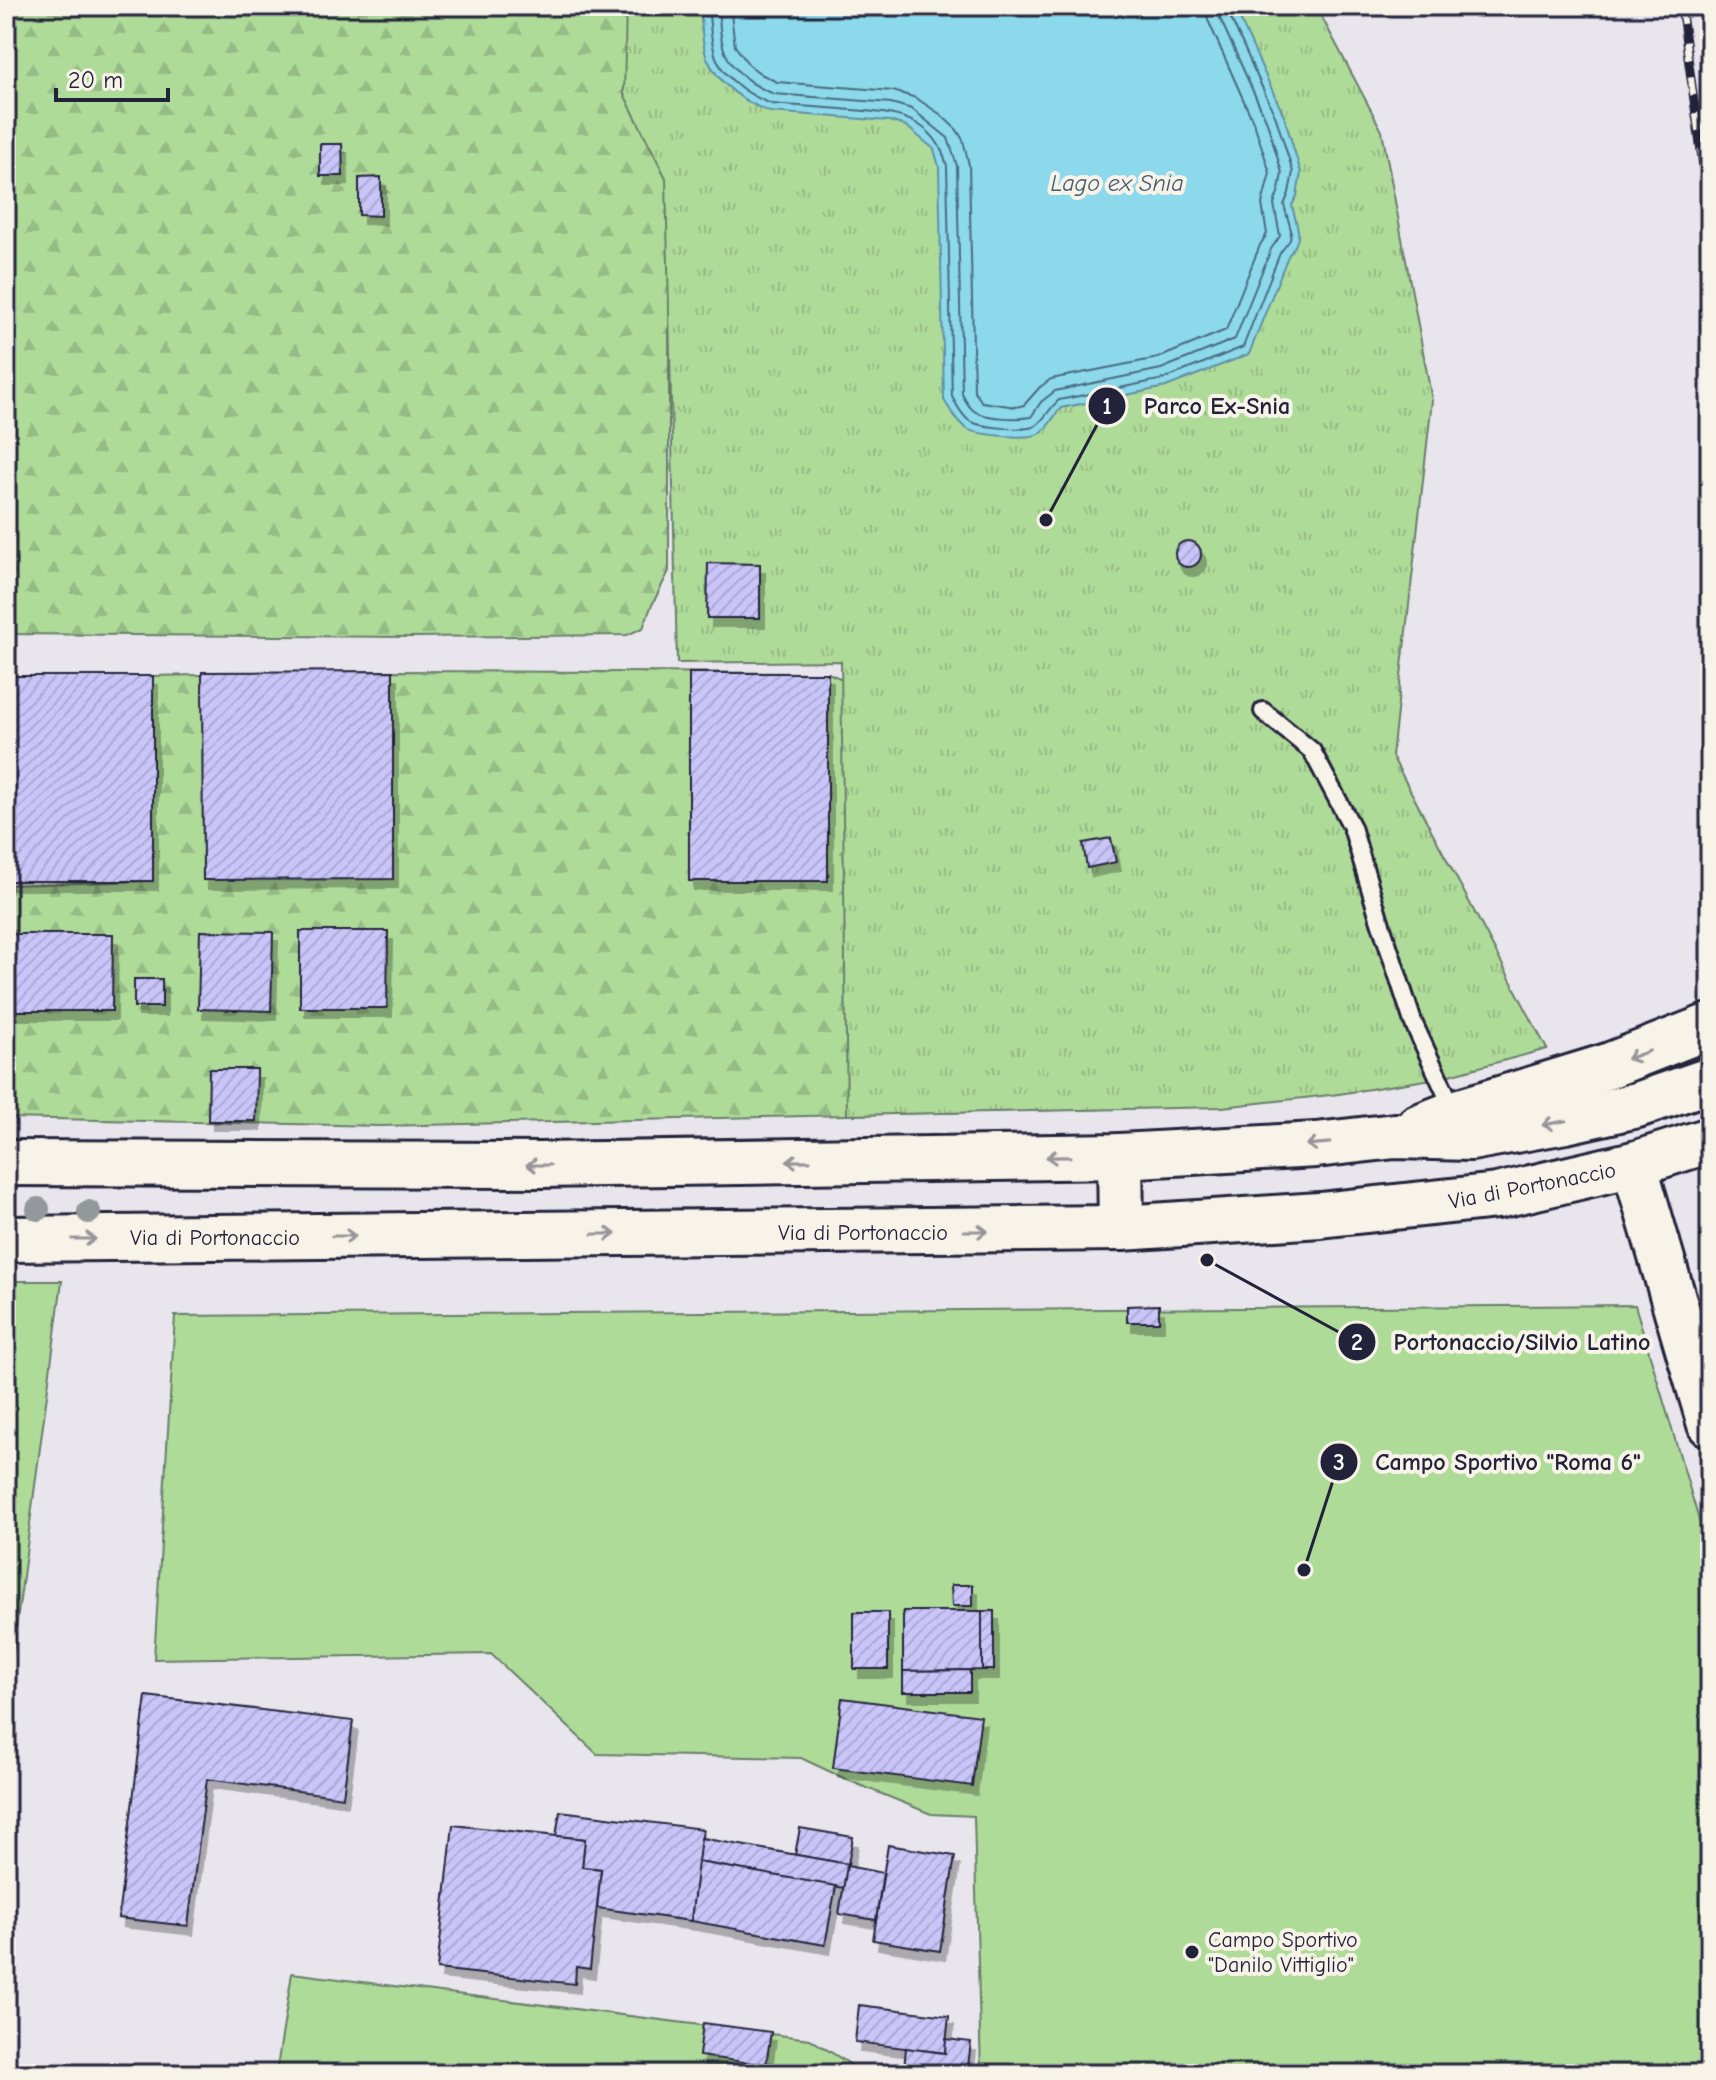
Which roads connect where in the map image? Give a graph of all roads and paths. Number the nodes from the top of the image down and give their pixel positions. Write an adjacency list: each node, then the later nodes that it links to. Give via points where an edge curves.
1 (1263, 711): 4 (lane, via 1312,751 1352,827 1413,1022)
2 (1710, 1026): 4 (main road, one-way to 4, via 1608,1066)
3 (1710, 1080): 5 (main road, one-way to 5, via 1637,1105 1491,1136)
4 (1454, 1113): 5 (main road)
5 (1395, 1136): 7 (main road, one-way to 7)
6 (1710, 1140): 9 (main road, Via di Portonaccio)
7 (1120, 1156): 8 (main road, one-way to 8, via 539,1165); 10 (main road)
8 (6, 1163)
9 (1634, 1164): 10 (main road, Via di Portonaccio, via 1444,1204); 12 (main road)
10 (1121, 1228): 11 (main road, Via di Portonaccio, one-way to 10)
11 (6, 1239)
12 (1710, 1424)

